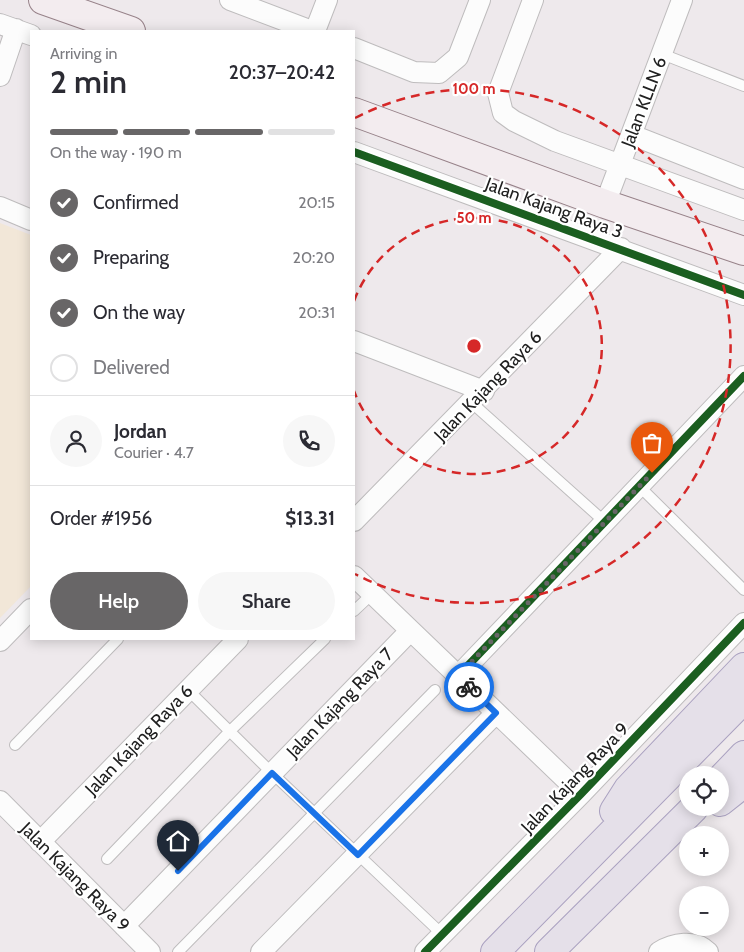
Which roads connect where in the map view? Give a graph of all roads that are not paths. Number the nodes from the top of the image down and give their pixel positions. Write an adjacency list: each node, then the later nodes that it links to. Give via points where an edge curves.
1 (43, 0): 8 (street)
2 (230, 0): 9 (street)
3 (327, 0): 10 (street)
4 (480, 0): 11 (street, via 458,58 439,73 414,72)
5 (533, 0): 18 (street, via 498,93 503,113 555,141)
6 (682, 0): 12 (street, Jalan KLLN 6)
7 (16, 29): 13 (street)
8 (128, 30)
9 (310, 30)
10 (313, 30)
11 (355, 48)
12 (662, 54): 14 (lane); 16 (street, Jalan KLLN 6)
13 (0, 76)
14 (744, 86)
15 (355, 112): 20 (street)
16 (632, 135): 18 (street, Jalan KLLN 6); 19 (street)
17 (355, 152): 24 (street, Jalan Kajang Raya 3)
18 (620, 166): 20 (street, Jalan KLLN 6); 22 (street)
19 (744, 179)
20 (605, 204): 25 (street)
21 (0, 207): 23 (street)
22 (744, 210)
23 (30, 220)
24 (621, 248): 26 (street, Jalan Kajang Raya 3); 29 (street, Jalan Kajang Raya 6)
25 (744, 251)
26 (744, 295)
27 (355, 341): 29 (street)
28 (744, 376): 30 (street)
29 (478, 397): 31 (street, Jalan Kajang Raya 6); 32 (lane)
30 (639, 486): 32 (street); 34 (lane)
31 (355, 520)
32 (606, 523): 45 (street)
33 (355, 577): 35 (street)
34 (744, 590)
35 (372, 594): 37 (lane); 39 (street)
36 (30, 610): 43 (street)
37 (355, 610)
38 (744, 622): 56 (street, Jalan Kajang Raya 9)
39 (410, 631): 45 (street); 54 (street, Jalan Kajang Raya 7)
40 (117, 640): 51 (lane)
41 (237, 640): 46 (street, Jalan Kajang Raya 6)
42 (324, 640): 50 (lane)
43 (0, 641)
44 (744, 666): 65 (highway, via 628,789)
45 (458, 676): 49 (street)
46 (188, 690): 50 (lane); 62 (street, Jalan Kajang Raya 6)
47 (435, 690): 59 (lane)
48 (744, 699): 65 (highway)
49 (496, 713): 56 (street); 63 (street)
50 (230, 731): 54 (lane); 64 (lane)
51 (15, 745)
52 (744, 755): 53 (highway)
53 (729, 771)
54 (272, 773): 59 (lane); 67 (street, Jalan Kajang Raya 7)
55 (744, 783): 57 (highway)
56 (581, 794): 68 (street, Jalan Kajang Raya 9)
57 (729, 795)
58 (0, 802): 62 (street, Jalan Kajang Raya 9)
59 (313, 812): 63 (lane); 71 (lane)
60 (686, 816): 66 (highway)
61 (703, 816): 66 (highway)
62 (40, 842): 67 (street, Jalan Kajang Raya 9)
63 (358, 855): 68 (lane); 72 (street)
64 (107, 860)
65 (578, 867): 74 (highway)
66 (630, 872): 75 (highway)
67 (124, 926): 70 (street, Jalan Kajang Raya 9)
68 (443, 935): 73 (street, Jalan Kajang Raya 9)
69 (705, 949): 76 (street, via 687,943)
70 (150, 952)
71 (178, 952)
72 (261, 952)
73 (426, 952)
74 (495, 952)
75 (549, 952)
76 (659, 952)

